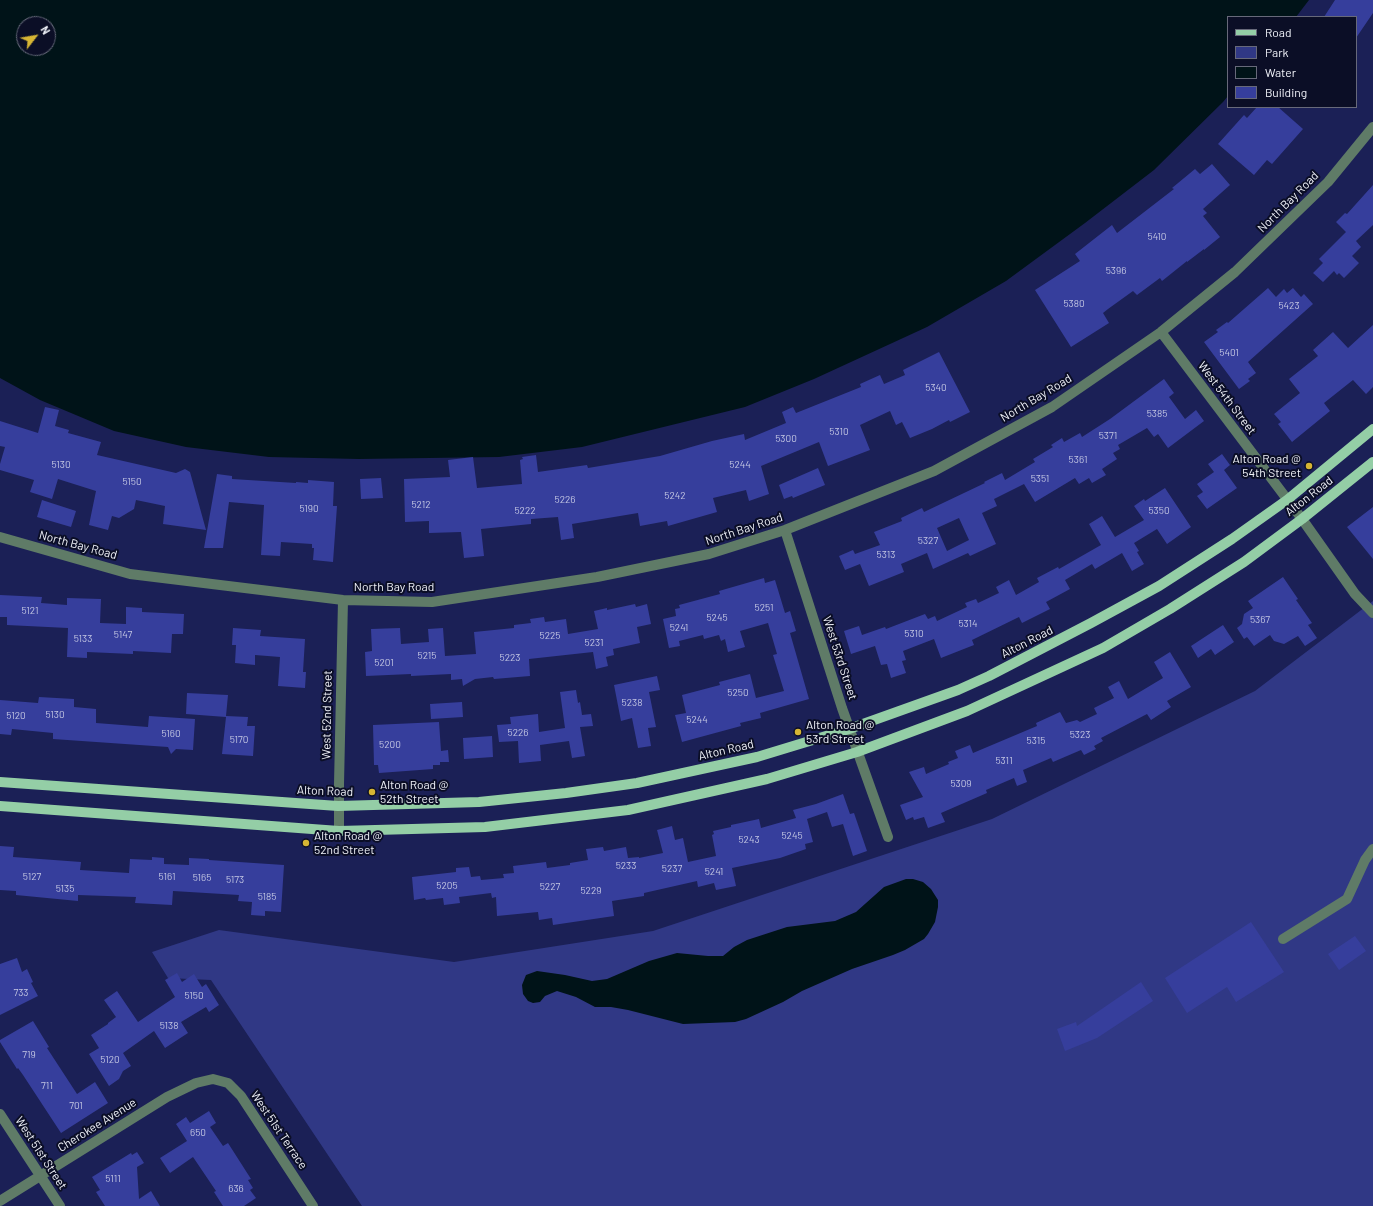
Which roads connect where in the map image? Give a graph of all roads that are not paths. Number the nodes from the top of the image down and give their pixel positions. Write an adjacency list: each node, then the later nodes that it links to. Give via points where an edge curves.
1 (1373, 127): 2 (street, North Bay Road, via 1328,182 1235,272)
2 (1161, 332): 5 (street, West 54th Street); 7 (street, North Bay Road, via 1052,407 934,471)
3 (1373, 429): 5 (main road, Alton Road)
4 (1373, 462): 6 (main road, Alton Road)
5 (1287, 500): 6 (street, West 54th Street); 11 (main road, Alton Road, via 1159,586 1091,623 958,690)
6 (1302, 519): 10 (street, West 54th Street, via 1355,594); 12 (main road, Alton Road, via 1244,562 1103,648 967,711)
7 (785, 530): 9 (street, North Bay Road, via 709,554 597,577 432,602); 11 (street, West 53rd Street)
8 (0, 538): 9 (street, North Bay Road, via 130,574)
9 (343, 600): 15 (street, West 52nd Street)
10 (1373, 613)
11 (849, 729): 12 (street, West 53rd Street); 15 (main road, Alton Road, via 757,757 629,784 479,802)
12 (857, 752): 16 (main road, Alton Road, via 767,779 628,810 486,827); 17 (street, West 53rd Street)
13 (0, 782): 15 (main road, Alton Road)
14 (0, 806): 16 (main road, Alton Road)
15 (338, 806): 16 (street, West 52nd Street)
16 (338, 831)
17 (888, 837)
18 (1373, 849): 19 (street, via 1365,860 1347,899)
19 (1283, 939)
20 (213, 1079): 22 (street, Cherokee Avenue, via 196,1083 167,1097); 25 (street, West 51st Terrace, via 228,1083 241,1096)
21 (0, 1114): 22 (street, West 51st Street)
22 (40, 1176): 23 (street, Cherokee Avenue); 24 (street, West 51st Street)
23 (0, 1201)
24 (60, 1206)
25 (314, 1206)

